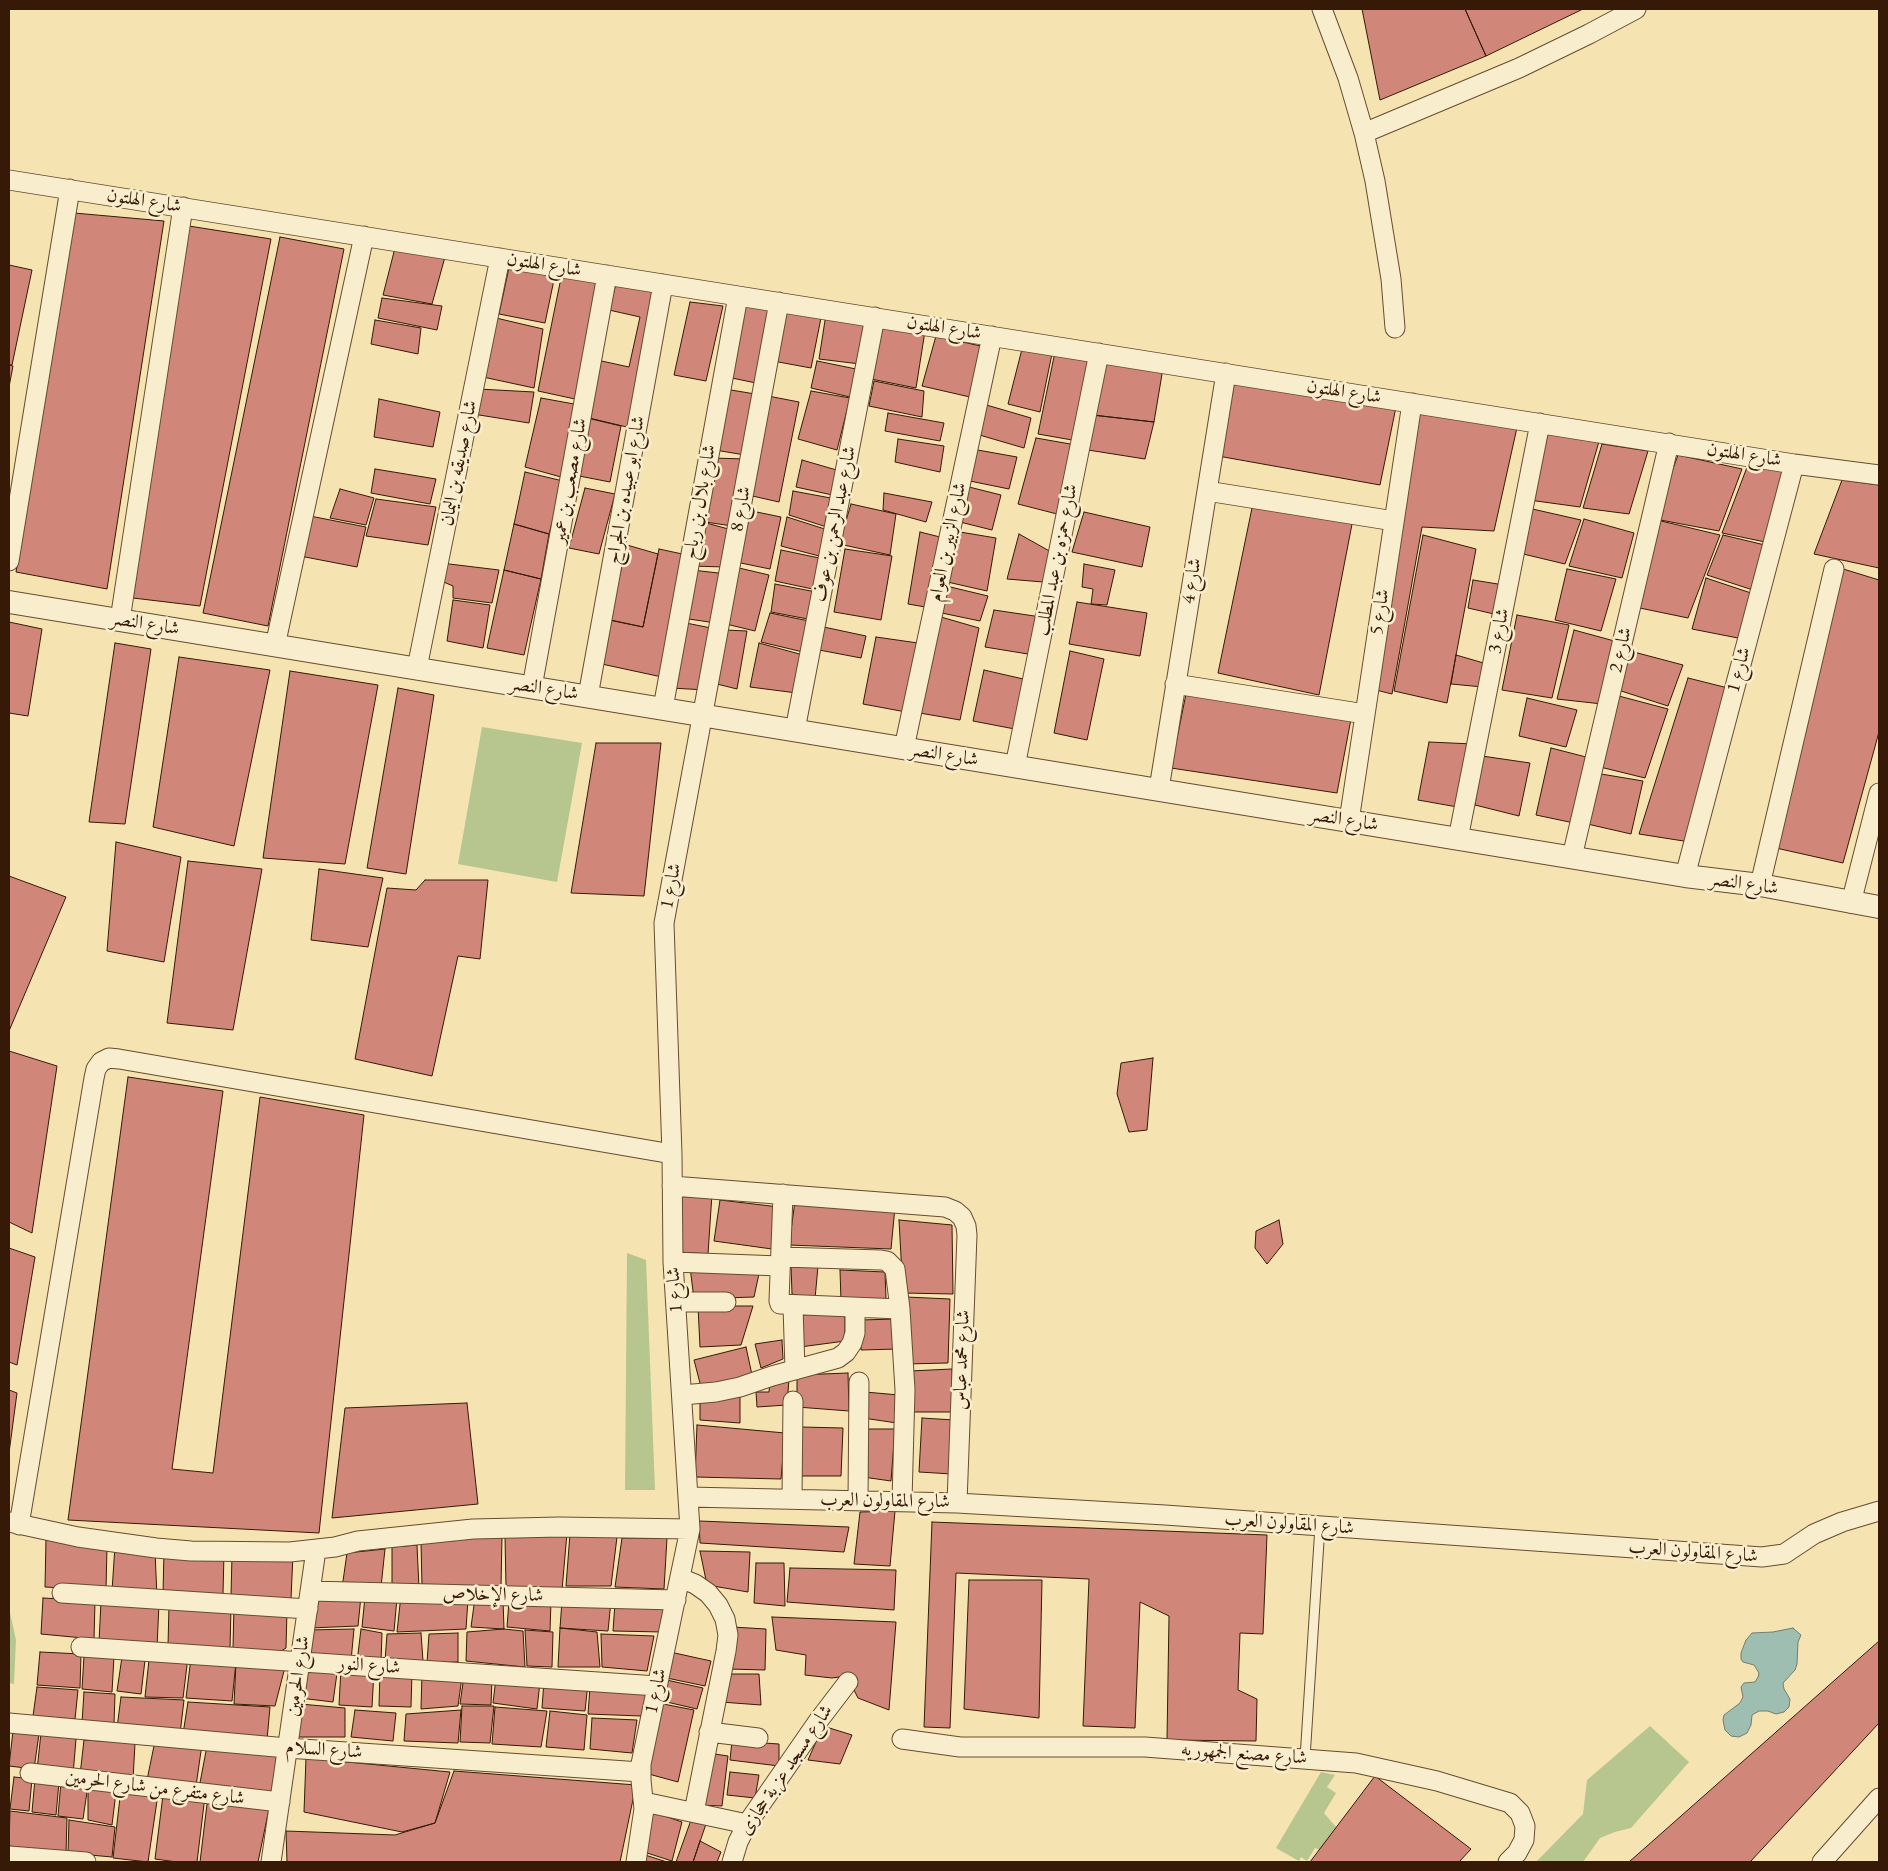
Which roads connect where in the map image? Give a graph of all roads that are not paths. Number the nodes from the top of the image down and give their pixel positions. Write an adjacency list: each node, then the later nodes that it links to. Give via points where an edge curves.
1 (1322, 9): 3 (street)
2 (1636, 9): 3 (street, via 1519,68)
3 (1364, 133): 14 (street, via 1384,230)
4 (9, 180): 5 (street, شارع الهلتون)
5 (70, 189): 6 (street, شارع الهلتون); 25 (street)
6 (183, 207): 7 (street, شارع الهلتون); 28 (street)
7 (364, 236): 8 (street, شارع الهلتون); 29 (street)
8 (500, 258): 9 (street, شارع الهلتون); 30 (street, شارع صديقه بن اليمان)
9 (607, 275): 10 (street, شارع الهلتون); 32 (street, شارع مصعب بن عمير)
10 (663, 284): 11 (street, شارع الهلتون); 33 (street, شارع ابو عبيده بن الجراح)
11 (738, 296): 12 (street, شارع الهلتون); 34 (street, شارع بلال بن رباح)
12 (779, 302): 13 (street, شارع الهلتون); 36 (street, شارع 8)
13 (875, 317): 15 (street, شارع الهلتون); 37 (street, شارع عبد الرحمن بن عوف)
14 (1395, 328)
15 (992, 336): 16 (street, شارع الهلتون); 38 (street, شارع الزبير بن العوام)
16 (1099, 353): 17 (street, شارع الهلتون); 39 (street, شارع حمزه بن عبد المطلب)
17 (1226, 373): 18 (street, شارع الهلتون); 23 (street, شارع 4)
18 (1412, 403): 19 (street, شارع الهلتون); 24 (street, شارع 5)
19 (1540, 423): 20 (street, شارع الهلتون); 43 (street, شارع 3)
20 (1669, 443): 21 (street, شارع الهلتون); 44 (street, شارع 2)
21 (1794, 464): 22 (street, شارع الهلتون); 45 (street, شارع 1)
22 (1879, 475)
23 (1207, 490): 24 (street); 31 (street, شارع 4)
24 (1394, 521): 35 (street, شارع 5)
25 (9, 561)
26 (1834, 569): 46 (street)
27 (9, 602): 28 (street, شارع النصر)
28 (120, 620): 29 (street, شارع النصر)
29 (275, 646): 30 (street, شارع النصر)
30 (417, 668): 32 (street, شارع النصر)
31 (1175, 684): 35 (street); 40 (street, شارع 4)
32 (532, 687): 33 (street, شارع النصر)
33 (588, 696): 34 (street, شارع النصر)
34 (662, 708): 36 (street, شارع النصر)
35 (1365, 714): 42 (street, شارع 5)
36 (703, 715): 37 (street, شارع النصر); 49 (street, شارع 1, via 664,923)
37 (795, 730): 38 (street, شارع النصر)
38 (904, 748): 39 (street, شارع النصر)
39 (1015, 766): 40 (street, شارع النصر)
40 (1159, 789): 42 (street, شارع النصر)
41 (1879, 793): 47 (street)
42 (1348, 821): 43 (street, شارع النصر)
43 (1458, 838): 44 (street, شارع النصر)
44 (1572, 857): 45 (street, شارع النصر)
45 (1685, 876): 46 (street, شارع النصر)
46 (1760, 885): 47 (street, شارع النصر)
47 (1851, 903): 48 (street, شارع النصر)
48 (1879, 907)
49 (672, 1154): 50 (street, شارع 1); 69 (street, via 119,1059 109,1058 101,1062 94,1078)
50 (672, 1186): 51 (street); 52 (street, شارع 1)
51 (783, 1194): 53 (street); 67 (street, شارع محمد عباس, via 945,1207 962,1217 967,1235)
52 (673, 1262): 53 (street); 54 (street, شارع 1)
53 (781, 1262): 56 (street, via 779,1303); 58 (street, via 881,1260 892,1264)
54 (676, 1302): 55 (street); 61 (street, شارع 1)
55 (726, 1302)
56 (793, 1306): 57 (street); 59 (street)
57 (855, 1308): 58 (street); 59 (street, via 855,1333 846,1352 828,1362)
58 (900, 1310): 66 (street, via 905,1390)
59 (795, 1370): 61 (street, via 740,1387)
60 (859, 1382): 65 (street)
61 (682, 1394): 63 (street, شارع 1)
62 (794, 1401): 64 (street)
63 (688, 1497): 64 (street, شارع المقاولون العرب); 71 (street, شارع 1)
64 (792, 1499): 65 (street, شارع المقاولون العرب)
65 (858, 1501): 66 (street, شارع المقاولون العرب)
66 (902, 1501): 67 (street, شارع المقاولون العرب)
67 (957, 1503): 70 (street, شارع المقاولون العرب)
68 (1879, 1511): 70 (street, شارع المقاولون العرب, via 1829,1527 1784,1554 1762,1557)
69 (14, 1524): 72 (street, via 156,1548 192,1551)
70 (1320, 1526): 86 (lane)
71 (690, 1529): 72 (street, via 473,1529 358,1541); 73 (street, شارع 1)
72 (316, 1550): 75 (street, شارع الحرمين)
73 (680, 1578): 76 (street, شارع 1); 82 (street, via 708,1593 718,1605 728,1635)
74 (62, 1593): 75 (street, شارع الإخلاص)
75 (309, 1600): 76 (street, شارع الإخلاص); 78 (street, شارع الحرمين)
76 (676, 1600): 80 (street, شارع 1)
77 (81, 1647): 78 (street, شارع النور)
78 (300, 1662): 80 (street, شارع النور); 85 (street, شارع الحرمين)
79 (848, 1682): 93 (street, شارع مسجد عزبة حجازى)
80 (657, 1686): 87 (street, شارع 1)
81 (9, 1723): 85 (street, شارع السلام)
82 (709, 1732): 83 (street); 92 (street)
83 (758, 1738)
84 (902, 1738): 86 (street, شارع مصنع الجمهوريه, via 960,1747 1146,1746)
85 (288, 1748): 87 (street, شارع السلام); 90 (street, شارع الحرمين)
86 (1305, 1758): 99 (street, شارع مصنع الجمهوريه, via 1356,1763 1437,1781 1510,1803 1520,1813 1525,1826 1524,1840)
87 (641, 1772): 91 (street, شارع 1)
88 (30, 1773): 90 (street, شارع متفرع من شارع الحرمين)
89 (1879, 1798): 100 (street)
90 (280, 1802): 96 (street, شارع الحرمين)
91 (644, 1802): 92 (street); 97 (street, شارع 1)
92 (694, 1812): 93 (street)
93 (747, 1824): 98 (street, شارع مسجد عزبة حجازى)
94 (9, 1856): 95 (street)
95 (86, 1862)
96 (271, 1862)
97 (636, 1862)
98 (732, 1862)
99 (1508, 1862)
100 (1822, 1862)

